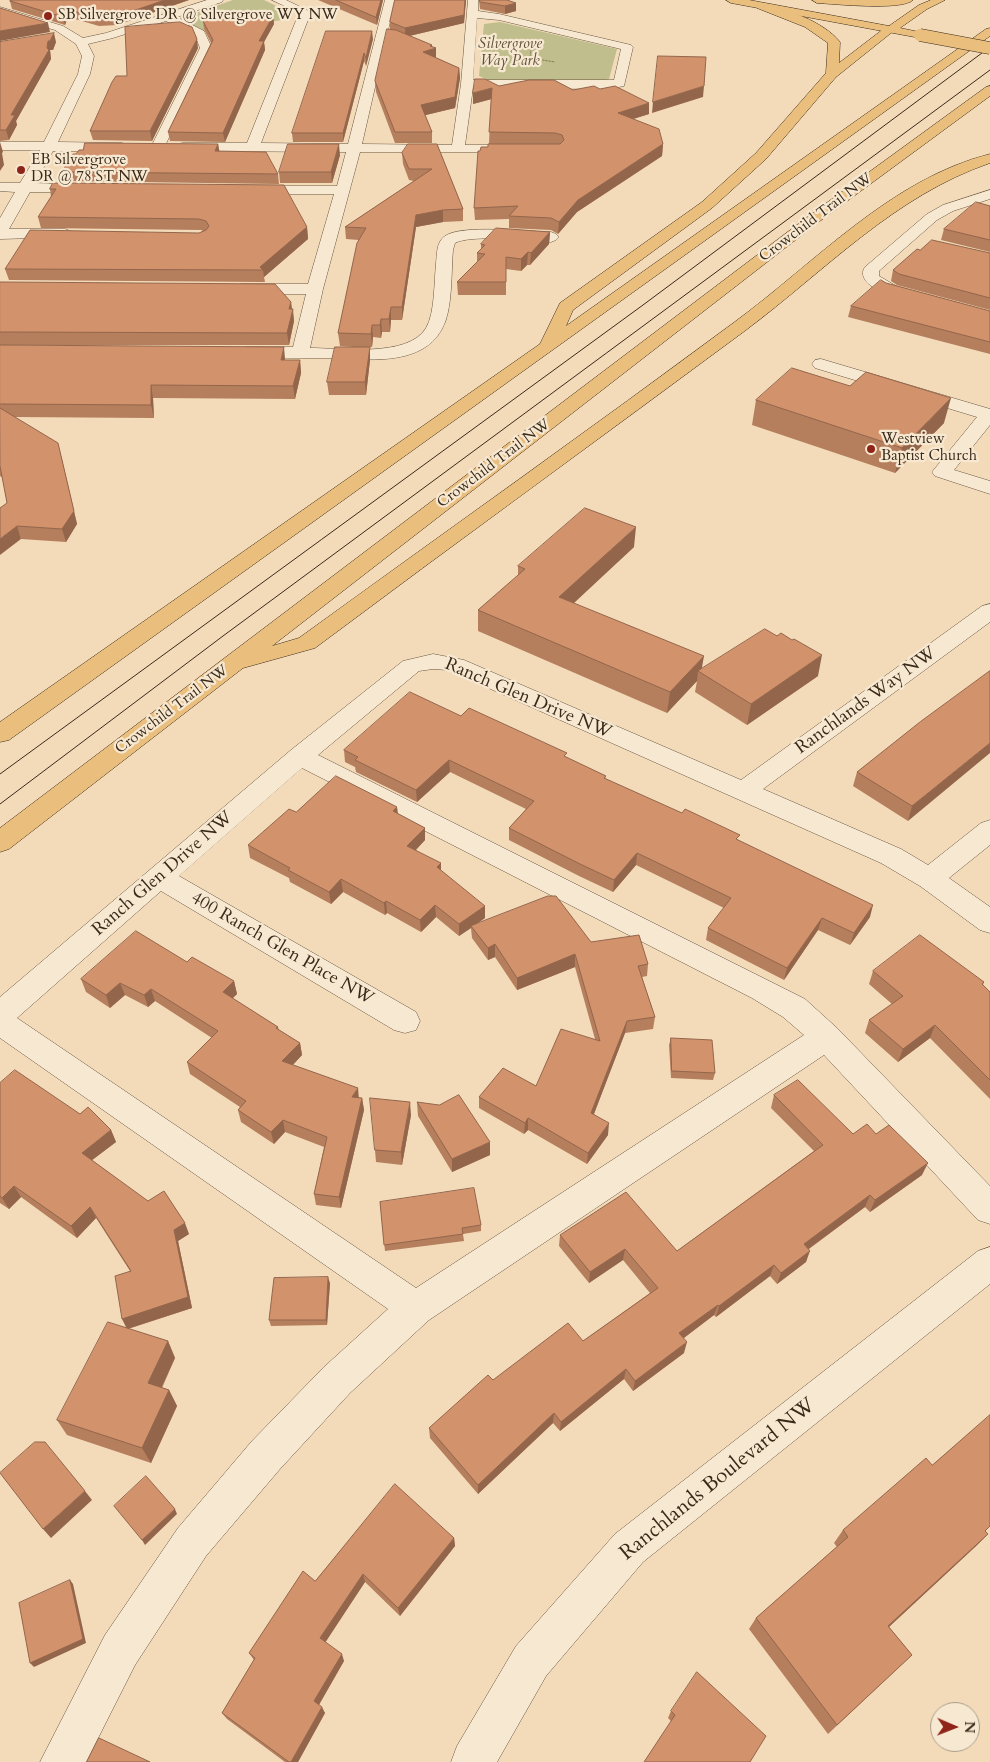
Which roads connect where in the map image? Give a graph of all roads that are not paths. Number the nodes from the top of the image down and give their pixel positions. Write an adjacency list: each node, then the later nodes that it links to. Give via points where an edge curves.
1 (218, 0): 13 (street)
2 (278, 0): 27 (street, via 306,12)
3 (390, 0): 28 (street)
4 (474, 0): 12 (street)
5 (731, 0): 10 (main road)
6 (908, 0): 8 (main road)
7 (940, 0): 14 (main road)
8 (812, 1): 14 (main road)
9 (14, 2): 11 (street)
10 (761, 6): 15 (main road); 21 (main road, via 811,25 834,42)
11 (0, 8): 19 (street, via 45,22)
12 (473, 14): 22 (street); 22 (street, via 627,46 620,83)
13 (167, 17): 19 (street, via 109,36); 26 (street, via 200,33 206,48)
14 (903, 20): 15 (main road); 18 (main road)
15 (890, 29): 20 (main road, bridge); 21 (main road)
16 (990, 30): 46 (main road)
17 (53, 37): 19 (street)
18 (990, 37)
19 (76, 38): 25 (street, via 88,56 84,74)
20 (990, 48)
21 (832, 74): 46 (main road, via 761,156 707,205 566,307)
22 (467, 84): 29 (street)
23 (990, 90): 53 (main road, Crowchild Trail NW, via 815,218)
24 (0, 146): 25 (street)
25 (49, 146): 26 (street); 33 (street)
26 (148, 147): 27 (street)
27 (252, 148): 28 (street)
28 (354, 148): 29 (street); 36 (street)
29 (458, 148): 30 (street)
30 (529, 149)
31 (990, 158): 53 (main road, via 941,176 880,215 744,323 307,643)
32 (0, 187): 33 (street)
33 (26, 188): 34 (street); 38 (street)
34 (103, 189)
35 (233, 190): 36 (street)
36 (343, 190): 44 (street)
37 (989, 195): 41 (street, via 948,208)
38 (0, 233): 39 (street)
39 (84, 235)
40 (550, 237): 48 (street, via 474,236 451,239 446,243 436,326 412,347 386,354)
41 (907, 238): 42 (street); 45 (street, via 871,270 871,277 890,290)
42 (925, 243)
43 (226, 288): 44 (street)
44 (315, 289): 48 (street)
45 (926, 300)
46 (548, 347): 54 (main road)
47 (232, 352): 48 (street)
48 (300, 353)
49 (822, 364): 50 (street)
50 (990, 414): 51 (street, via 942,472)
51 (990, 488)
52 (989, 614): 56 (street, Ranchlands Way NW, via 905,671)
53 (230, 666): 58 (main road, Crowchild Trail NW)
54 (0, 734)
55 (300, 756): 56 (street, Ranch Glen Drive NW, via 410,666 436,661 456,665); 59 (street, Ranch Glen Drive NW); 65 (street, via 762,990 794,1008)
56 (743, 791): 60 (street, Ranch Glen Drive NW, via 891,856)
57 (990, 830): 60 (street)
58 (0, 842)
59 (159, 877): 62 (street, Ranch Glen Drive NW); 63 (street, 400 Ranch Glen Place NW)
60 (930, 879): 61 (street, Ranch Glen Drive NW)
61 (990, 922)
62 (0, 1015)
63 (405, 1021)
64 (0, 1022): 68 (street)
65 (826, 1037): 66 (street); 68 (street)
66 (990, 1209)
67 (990, 1262): 70 (street, Ranchlands Boulevard NW, via 629,1548 531,1661)
68 (416, 1308): 69 (street, via 330,1387 266,1455 192,1542 120,1650)
69 (62, 1762)
70 (473, 1762)

